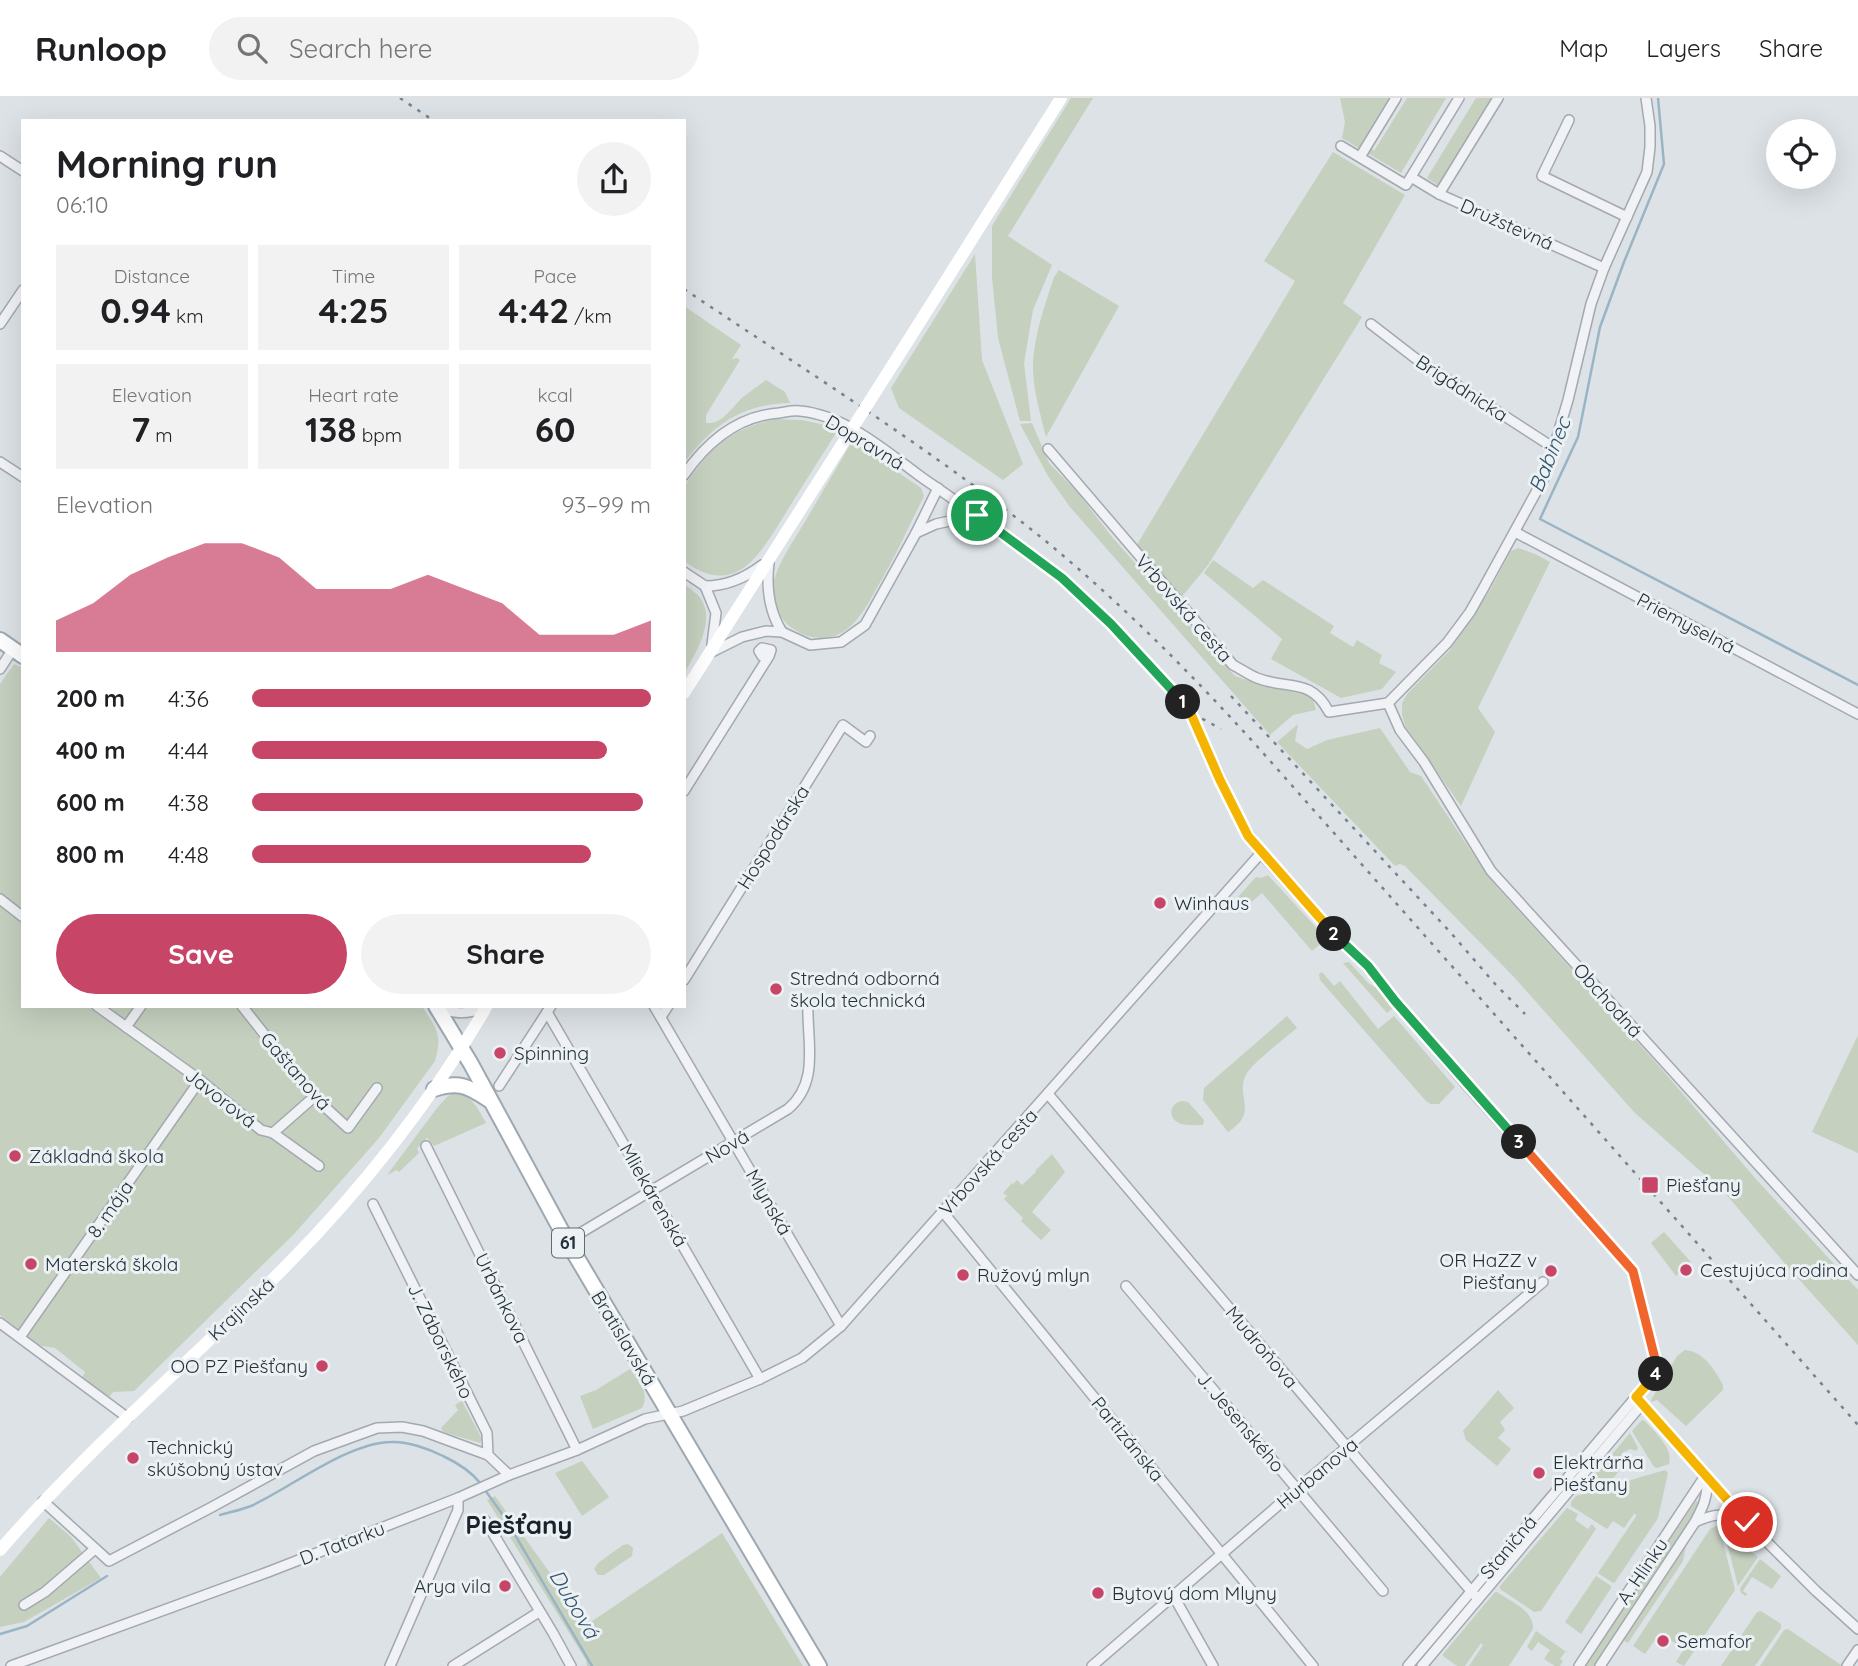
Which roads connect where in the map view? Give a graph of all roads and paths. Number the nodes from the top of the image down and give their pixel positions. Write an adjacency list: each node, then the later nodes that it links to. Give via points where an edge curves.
1 (1061, 98): 27 (main road, bridge)
2 (1396, 98): 9 (street)
3 (1460, 98): 11 (street)
4 (1499, 98): 12 (street)
5 (1646, 98): 13 (street, via 1647,172)
6 (1569, 120): 13 (street, via 1542,176)
7 (1341, 146): 9 (street)
8 (0, 156): 10 (street)
9 (1360, 157): 11 (street, via 1406,185)
10 (21, 170)
11 (1411, 177): 12 (street, Družstevná)
12 (1439, 194): 14 (street, Družstevná)
13 (1627, 217): 14 (street)
14 (1604, 268): 18 (street)
15 (21, 293): 16 (street)
16 (0, 324)
17 (1371, 324): 18 (street, Brigádnicka)
18 (1554, 448): 25 (street, via 1546,474)
19 (1048, 449): 37 (street, Vrbovská cesta, via 1233,665 1258,679 1308,689 1323,700 1329,712)
20 (0, 461): 22 (street)
21 (686, 473): 23 (street, Dopravná, via 729,429 760,416 796,410 842,423)
22 (21, 476)
23 (938, 488): 24 (street, Dopravná); 26 (street)
24 (977, 515): 26 (street); 41 (street, Dopravná, via 1062,578 1181,699 1241,823)
25 (1515, 532): 37 (street, via 1447,643); 38 (street, Priemyselná)
26 (916, 533): 30 (street, via 865,625 841,642 810,645)
27 (769, 559): 29 (street, via 737,580); 30 (street, via 769,599); 33 (main road)
28 (686, 573): 29 (street)
29 (705, 586): 33 (street, via 716,613)
30 (782, 632): 33 (street, via 761,631)
31 (0, 640): 32 (main road)
32 (18, 653): 35 (street)
33 (711, 653): 36 (main road)
34 (766, 659): 40 (street)
35 (0, 669)
36 (686, 690)
37 (1388, 703): 73 (street, Obchodná, via 1400,730 1491,871)
38 (1858, 714)
39 (870, 736): 44 (street, Hospodárska, via 866,742 843,725)
40 (686, 788)
41 (1261, 853): 62 (street, Vrbovská cesta); 80 (street, Dopravná, via 1368,966 1633,1271 1658,1371)
42 (0, 899): 43 (street)
43 (21, 915)
44 (686, 977)
45 (808, 1001): 66 (street, Nová, via 809,1062 799,1100)
46 (100, 1008): 56 (street, Javorová)
47 (140, 1008): 56 (street)
48 (244, 1008): 63 (street, Gaštanová)
49 (437, 1008): 50 (street, via 466,1014); 57 (main road, Bratislavská / 61)
50 (483, 1008)
51 (485, 1008): 57 (main road)
52 (655, 1008): 55 (street, Mlynská)
53 (667, 1008): 55 (street)
54 (549, 1009): 59 (street); 69 (street, Mliekárenská)
55 (661, 1017): 66 (street, Mlynská)
56 (126, 1027): 58 (street, Javorová)
57 (462, 1050): 61 (main road, Krajinská); 64 (main road, Bratislavská / 61)
58 (200, 1080): 65 (street, Javorová, via 261,1129); 78 (street, 8. mája)
59 (499, 1086)
60 (377, 1088): 63 (street, Gaštanová, via 348,1128)
61 (434, 1089): 64 (main road, via 448,1084 467,1086); 82 (main road, Krajinská, via 303,1248)
62 (1048, 1094): 71 (street, Vrbovská cesta); 83 (street, Mudroňova)
63 (314, 1097): 65 (street)
64 (490, 1101): 72 (main road, Bratislavská / 61)
65 (273, 1133): 68 (street, Javorová)
66 (734, 1142): 69 (street, Nová); 77 (street, Mlynská)
67 (426, 1146): 84 (street, Urbánkova)
68 (319, 1166)
69 (652, 1191): 72 (street, Nová); 79 (street, Mliekárenská)
70 (373, 1203): 85 (street, J. Záborského, via 487,1433)
71 (943, 1212): 77 (street, Vrbovská cesta); 96 (street, Partizánska)
72 (567, 1241): 81 (main road, Bratislavská / 61)
73 (1858, 1275)
74 (1543, 1282): 83 (street, Hurbanova)
75 (1126, 1286): 88 (street, J. Jesenského)
76 (0, 1323): 78 (street)
77 (841, 1326): 79 (street, Vrbovská cesta, via 802,1358)
78 (20, 1337): 82 (street)
79 (760, 1379): 81 (street, Vrbovská cesta)
80 (1639, 1401): 87 (street); 99 (street, Staničná)
81 (670, 1414): 84 (street, D. Tatarku, via 645,1419); 109 (main road, Bratislavská / 61)
82 (128, 1418): 90 (main road, Krajinská)
83 (1347, 1447): 88 (street, Hurbanova); 99 (street, Mudroňova)
84 (577, 1450): 86 (street, D. Tatarku)
85 (488, 1455): 86 (street); 94 (street, via 402,1427 377,1428 314,1451 109,1561)
86 (509, 1475): 89 (street, D. Tatarku)
87 (1706, 1478): 92 (street, A. Hlinku, via 1706,1503); 93 (street); 115 (street, A. Hlinku)
88 (1297, 1489): 96 (street, Hurbanova); 97 (street, J. Jesenského)
89 (462, 1496): 104 (street, D. Tatarku); 106 (street)
90 (43, 1501): 94 (street); 95 (main road, Krajinská)
91 (485, 1520): 101 (street)
92 (1695, 1522): 93 (street, via 1712,1514); 116 (street, A. Hlinku)
93 (1747, 1522): 102 (street)
94 (94, 1549): 100 (street)
95 (0, 1550)
96 (1222, 1554): 98 (street, Hurbanova); 112 (street, Partizánska)
97 (1383, 1591)
98 (1173, 1595): 110 (street, Hurbanova); 111 (street)
99 (1475, 1595): 113 (street, Staničná); 114 (street, Staničná)
100 (24, 1605)
101 (539, 1612): 107 (street); 108 (street)
102 (1858, 1629)
103 (1858, 1650): 117 (street)
104 (34, 1663): 105 (street, D. Tatarku)
105 (11, 1666)
106 (390, 1666)
107 (453, 1666)
108 (571, 1666)
109 (819, 1666)
110 (1092, 1666)
111 (1213, 1666)
112 (1313, 1666)
113 (1408, 1666)
114 (1422, 1666)
115 (1579, 1666)
116 (1600, 1666)
117 (1847, 1666)

